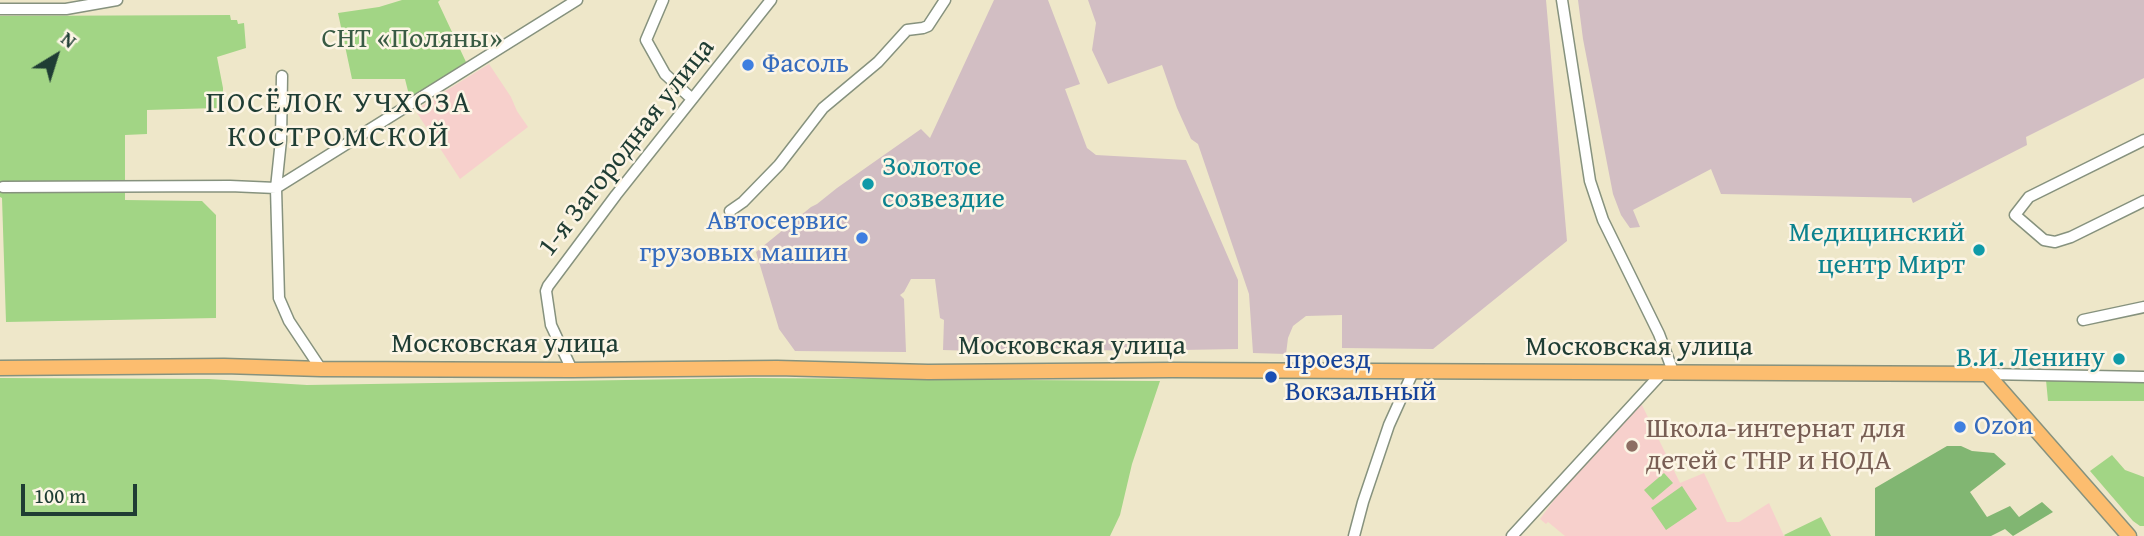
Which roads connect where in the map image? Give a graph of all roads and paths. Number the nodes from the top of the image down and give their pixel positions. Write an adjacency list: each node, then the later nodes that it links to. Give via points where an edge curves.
1 (117, 0): 7 (street, via 66,9)
2 (577, 0): 12 (street)
3 (663, 0): 9 (street, via 646,40 665,74)
4 (771, 0): 9 (street, 1-я Загородная улица)
5 (945, 0): 14 (street, via 928,26 907,30 878,62 823,108 779,165)
6 (1562, 0): 21 (street, via 1590,181 1602,220 1659,334)
7 (0, 9)
8 (282, 76): 12 (street)
9 (692, 99): 19 (street, 1-я Загородная улица, via 548,286 551,325)
10 (2144, 140): 13 (street, via 2029,197 2015,215 2044,240 2055,242)
11 (3, 187): 12 (street)
12 (276, 188): 18 (street, via 279,298)
13 (2144, 201)
14 (730, 211)
15 (2144, 307): 16 (street)
16 (2083, 320)
17 (0, 368): 18 (main road, Московская улица)
18 (321, 369): 19 (main road, Московская улица)
19 (572, 370): 20 (main road, Московская улица)
20 (1413, 372): 21 (main road, Московская улица); 24 (street, via 1389,425)
21 (1668, 374): 22 (main road, Московская улица); 25 (street)
22 (1987, 374): 23 (street, Московская улица); 26 (main road)
23 (2144, 377)
24 (1354, 536)
25 (1512, 536)
26 (2129, 536)

